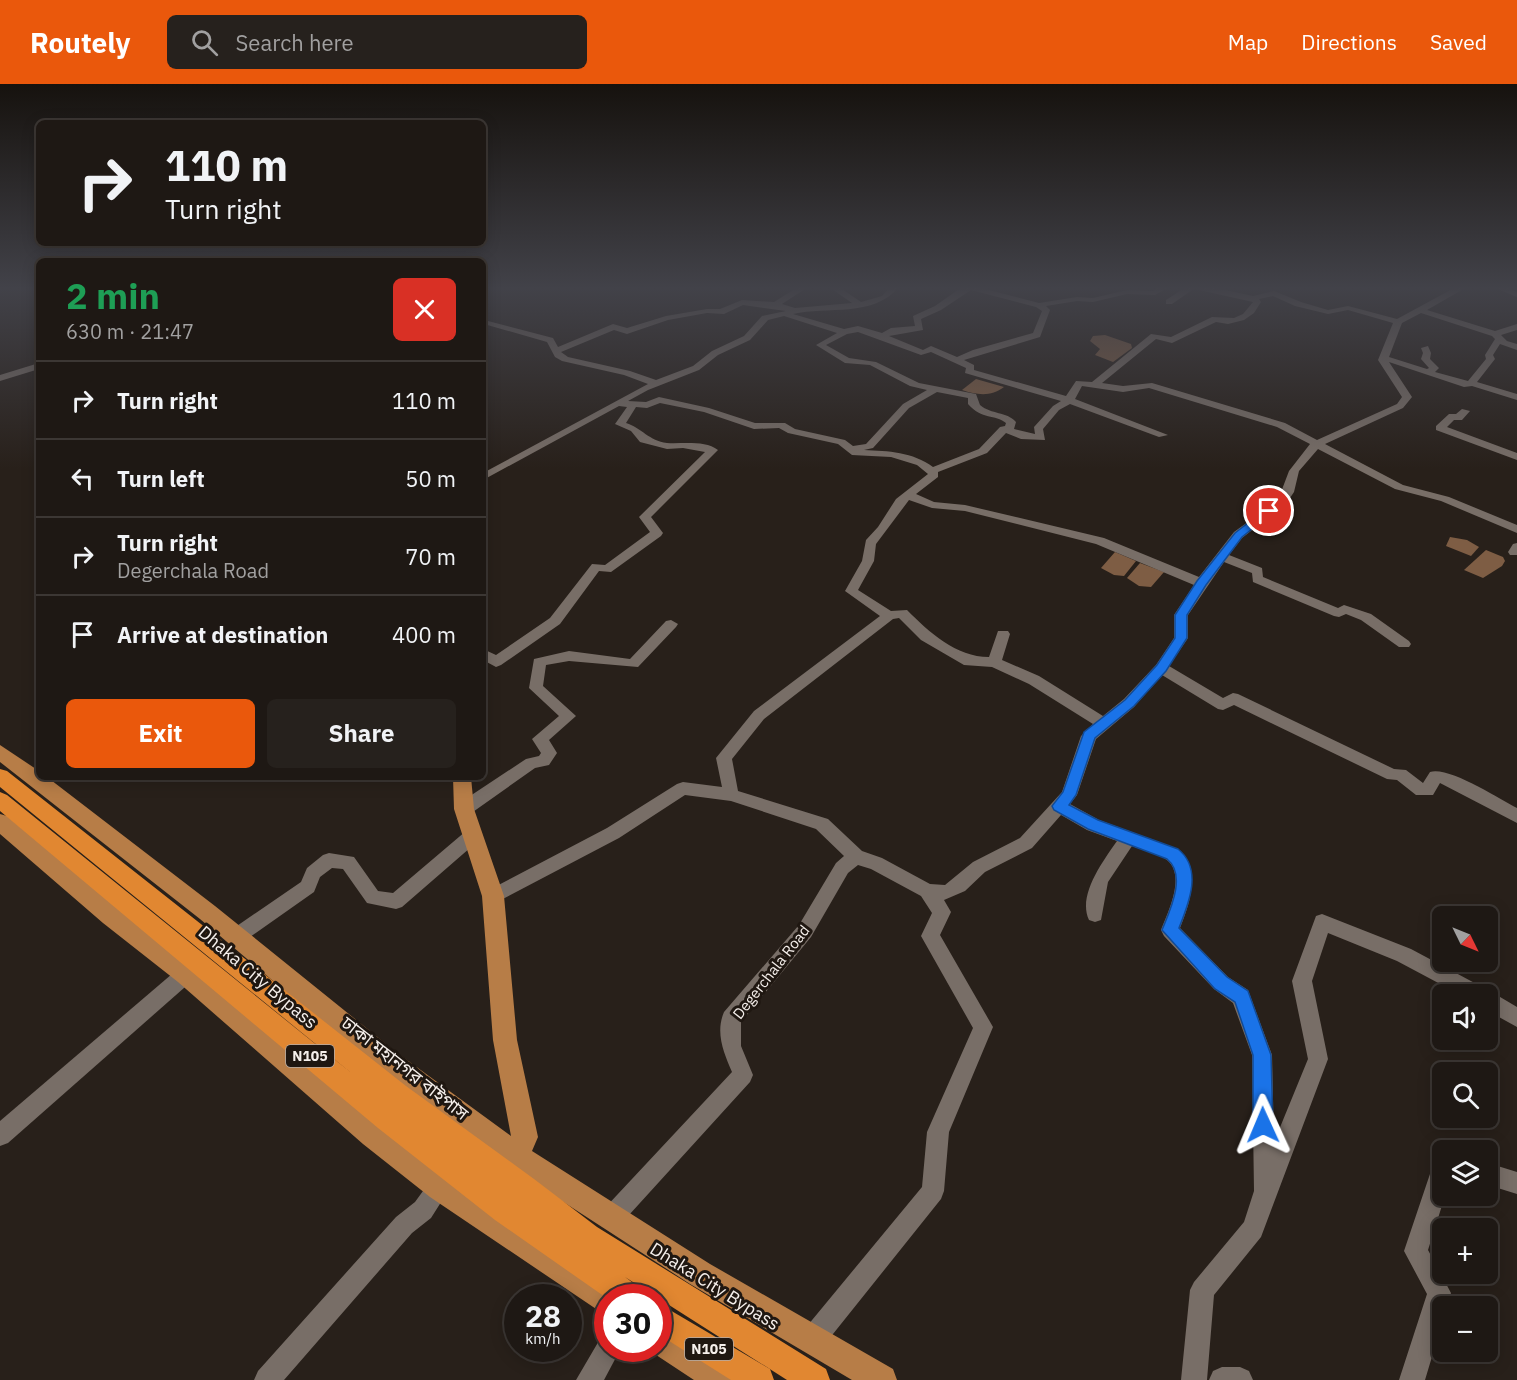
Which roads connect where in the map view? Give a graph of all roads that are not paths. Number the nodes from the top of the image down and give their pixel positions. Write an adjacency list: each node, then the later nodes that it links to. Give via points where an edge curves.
1 (553, 347): 11 (street)
2 (564, 347): 11 (street)
3 (727, 347): 18 (street, via 696,368)
4 (824, 347): 20 (street, via 848,361 858,359 885,368 915,385)
5 (911, 347): 13 (street, via 924,353 931,349)
6 (985, 347): 13 (street)
7 (1140, 347): 19 (street)
8 (1388, 347): 12 (street)
9 (1493, 347): 17 (street, via 1491,359)
10 (1425, 348): 15 (street, via 1425,359 1434,368)
11 (555, 351): 18 (street, via 565,359)
12 (1384, 358): 15 (street); 28 (street, via 1388,371 1407,397 1400,406)
13 (957, 360): 22 (street, via 971,367 968,371)
14 (36, 367): 16 (street)
15 (1429, 372): 17 (street, via 1449,381)
16 (0, 378)
17 (1471, 383): 21 (street)
18 (657, 384): 23 (street)
19 (1094, 385): 22 (street, via 1078,383); 28 (street, via 1123,389 1149,386 1281,425)
20 (936, 389): 26 (street, via 973,396 973,404 979,410 1008,419); 29 (street, via 906,406 869,446)
21 (1517, 397)
22 (1069, 400): 26 (street, via 1056,408 1038,429 1038,440); 27 (street)
23 (619, 403): 24 (street); 32 (street)
24 (633, 405): 29 (street, via 659,400 754,426 782,425 841,442); 41 (street, via 620,424 636,429 644,440 713,450 645,516 657,533 608,569 596,567 555,621 496,662)
25 (1465, 411): 30 (street, via 1440,428)
26 (1009, 429): 31 (street, via 1004,429 983,451)
27 (1163, 435)
28 (1318, 444): 34 (street, via 1399,487 1446,499); 35 (street, via 1294,471 1282,502 1238,535)
29 (850, 450): 31 (street, via 892,454 921,463)
30 (1517, 457)
31 (932, 471): 33 (street, via 933,475)
32 (486, 475)
33 (907, 495): 36 (street, via 932,505 965,508 1100,541); 37 (street, via 870,543 868,561 851,591)
34 (1517, 529)
35 (1222, 557): 36 (street); 40 (street, via 1258,572 1257,579 1339,613 1344,609 1366,617)
36 (1201, 583): 43 (street, via 1181,615 1181,638)
37 (889, 615): 42 (street, via 902,613 926,637 969,662); 50 (street, via 759,715 724,758)
38 (671, 624): 53 (street, via 633,664 569,656 539,662 536,688 569,716 540,739 549,753 544,761 531,763)
39 (1003, 634): 42 (street)
40 (1404, 644)
41 (486, 656)
42 (994, 662): 44 (street, via 1034,680)
43 (1161, 668): 52 (street, via 1129,703 1089,736 1069,795); 54 (street, via 1223,705 1233,698 1393,775 1400,774 1422,791 1427,791 1436,777 1443,777)
44 (1100, 721)
45 (0, 752): 47 (main road)
46 (0, 776): 75 (highway, ঢাকা মহানগর বাইপাস / N105, via 396,1095)
47 (36, 776)
48 (41, 780): 62 (main road)
49 (462, 780): 53 (main road)
50 (731, 795): 58 (street, via 822,824); 60 (street, via 683,788 613,833)
51 (0, 800): 76 (highway, Dhaka City Bypass / N105, via 387,1119)
52 (1059, 806): 57 (street); 59 (street, via 1026,843 980,867 947,892)
53 (464, 809): 56 (main road)
54 (1517, 816)
55 (0, 822): 63 (main road)
56 (472, 836): 60 (main road); 62 (street, via 396,901 373,897 348,862 328,861 313,873 308,887)
57 (1128, 838): 61 (street, via 1100,880); 72 (street, via 1172,854 1180,861 1184,873 1182,900 1170,930 1221,983 1241,997 1262,1055)
58 (856, 857): 59 (street, via 876,863); 74 (street, Degerchala Road, via 842,868 805,931 731,1019 731,1046 743,1076)
59 (927, 891): 79 (street, via 942,912 930,936 983,1028 938,1132 933,1191)
60 (493, 896): 68 (main road, via 505,1040 525,1137)
61 (1095, 914)
62 (237, 936): 68 (main road, via 408,1078)
63 (186, 974): 67 (street); 71 (main road, via 315,1088)
64 (1458, 984): 72 (street, via 1404,955 1322,922 1302,981 1318,1059)
65 (1498, 1007): 66 (street)
66 (1517, 1017)
67 (0, 1135)
68 (515, 1155): 74 (main road)
69 (1498, 1177): 70 (street)
70 (1517, 1183)
71 (440, 1188): 77 (main road); 82 (street)
72 (1264, 1195): 88 (street, via 1253,1229 1202,1290)
73 (1432, 1202): 91 (street, via 1416,1251 1439,1293)
74 (611, 1218): 79 (main road)
75 (587, 1237): 86 (highway, Dhaka City Bypass / N105)
76 (610, 1284)
77 (594, 1293)
78 (672, 1326): 85 (highway, N105)
79 (812, 1340): 87 (main road)
80 (672, 1347): 84 (main road)
81 (600, 1362): 83 (street)
82 (267, 1380)
83 (589, 1380)
84 (721, 1380)
85 (759, 1380)
86 (815, 1380)
87 (882, 1380)
88 (1194, 1380)
89 (1222, 1380): 90 (street)
90 (1240, 1380)
91 (1412, 1380)

